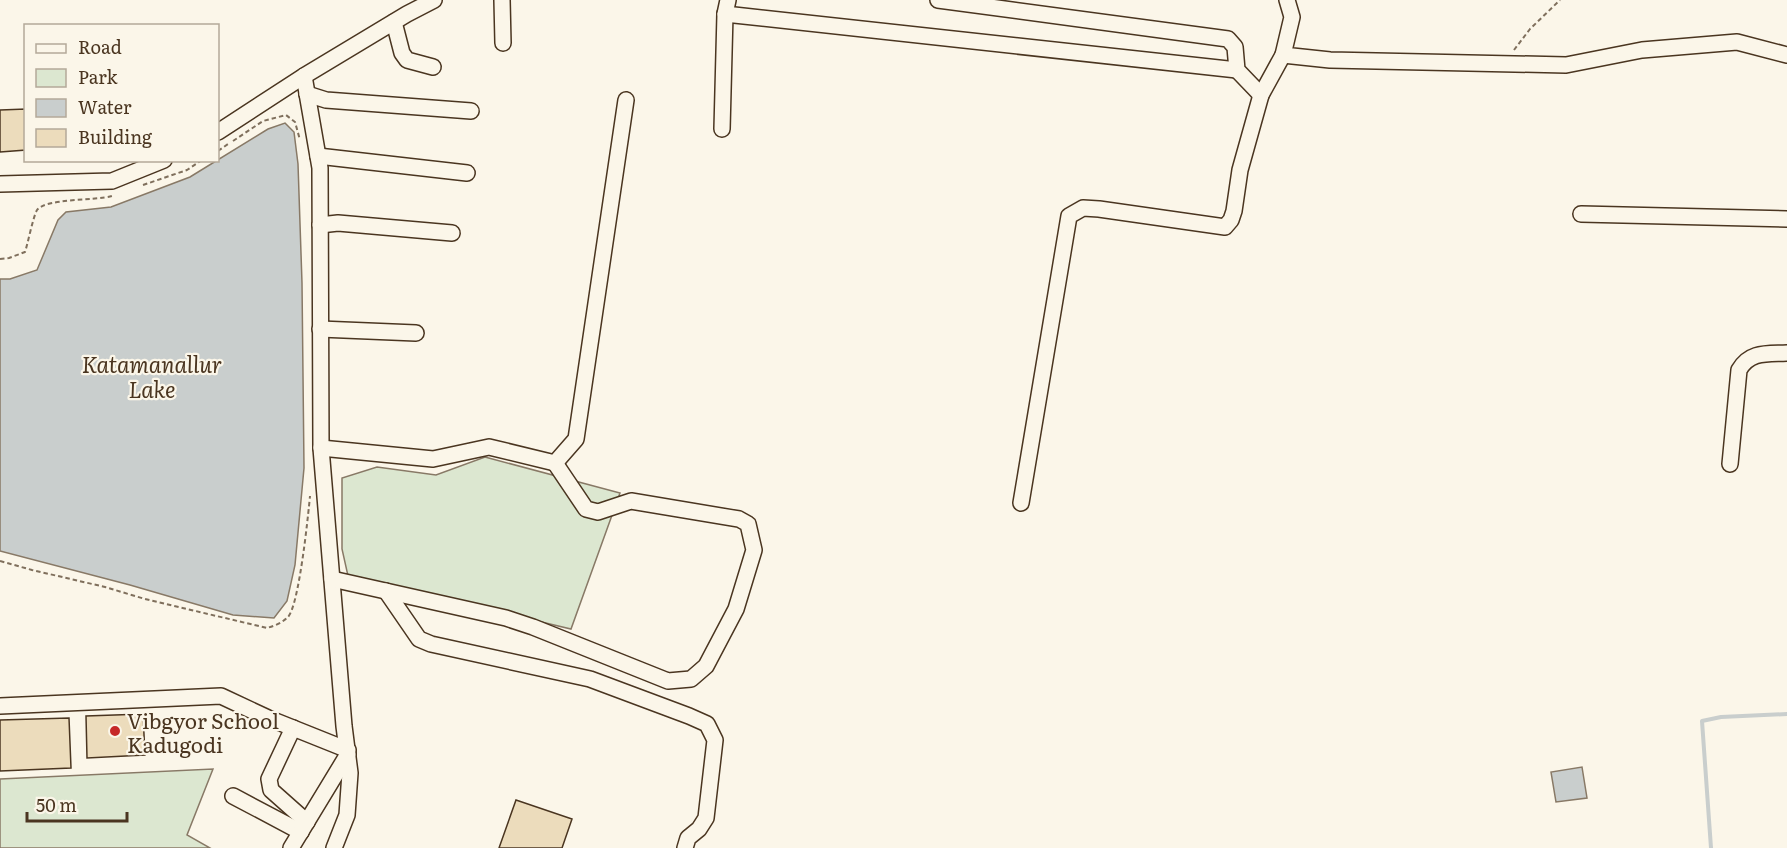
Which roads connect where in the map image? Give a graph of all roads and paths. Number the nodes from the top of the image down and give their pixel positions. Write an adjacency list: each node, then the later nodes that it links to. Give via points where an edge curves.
1 (434, 0): 6 (street)
2 (502, 0): 9 (street)
3 (938, 0): 14 (street, via 1228,39 1235,47)
4 (1287, 0): 10 (street, via 1292,17)
5 (1560, 0): 12 (path, via 1515,49)
6 (419, 4): 8 (street)
7 (727, 7): 14 (street); 20 (street)
8 (394, 22): 13 (street, via 407,60); 15 (street)
9 (503, 43)
10 (1282, 55): 12 (street, via 1330,60); 17 (street)
11 (1787, 55): 12 (street, via 1737,42 1642,50 1566,65)
12 (1494, 63)
13 (433, 67)
14 (1237, 70): 17 (street)
15 (303, 76): 16 (street); 21 (street)
16 (307, 94): 19 (street, via 326,100); 24 (street)
17 (1261, 95): 43 (street, via 1240,170 1234,211 1225,227 1099,209 1083,208 1069,216)
18 (626, 100): 40 (street, via 576,439)
19 (471, 111)
20 (722, 129)
21 (219, 131)
22 (300, 141): 23 (path, via 295,122 286,115 263,121)
23 (219, 150)
24 (318, 156): 27 (street); 33 (street)
25 (160, 162): 28 (street, via 111,181)
26 (199, 162): 29 (path)
27 (467, 172)
28 (0, 183)
29 (134, 188)
30 (113, 195): 35 (path, via 48,203 38,210 25,252)
31 (1581, 214): 32 (street)
32 (1787, 219)
33 (320, 225): 34 (street); 36 (street)
34 (452, 233)
35 (0, 259)
36 (320, 329): 37 (street); 39 (street)
37 (416, 333)
38 (1787, 353): 41 (street, via 1762,354 1745,360 1738,370)
39 (321, 448): 40 (street, via 433,459 489,447); 45 (street)
40 (555, 463): 46 (street, via 586,509 598,512 631,501 739,519 748,524 754,550 736,609 706,666 692,679 668,681 515,621)
41 (1730, 464)
42 (310, 490): 44 (path, via 308,532 295,598 289,616 267,628)
43 (1021, 502)
44 (0, 561)
45 (332, 579): 46 (street); 49 (street)
46 (386, 591): 54 (street, via 419,639 431,644 590,679 707,724 715,740 706,818 688,838)
47 (0, 706): 48 (street, via 220,696)
48 (293, 728): 49 (street); 51 (street, via 269,782 271,790)
49 (348, 752): 51 (street); 53 (street, via 347,815)
50 (233, 795): 51 (street)
51 (304, 827): 52 (street)
52 (291, 848)
53 (334, 848)
54 (685, 848)

